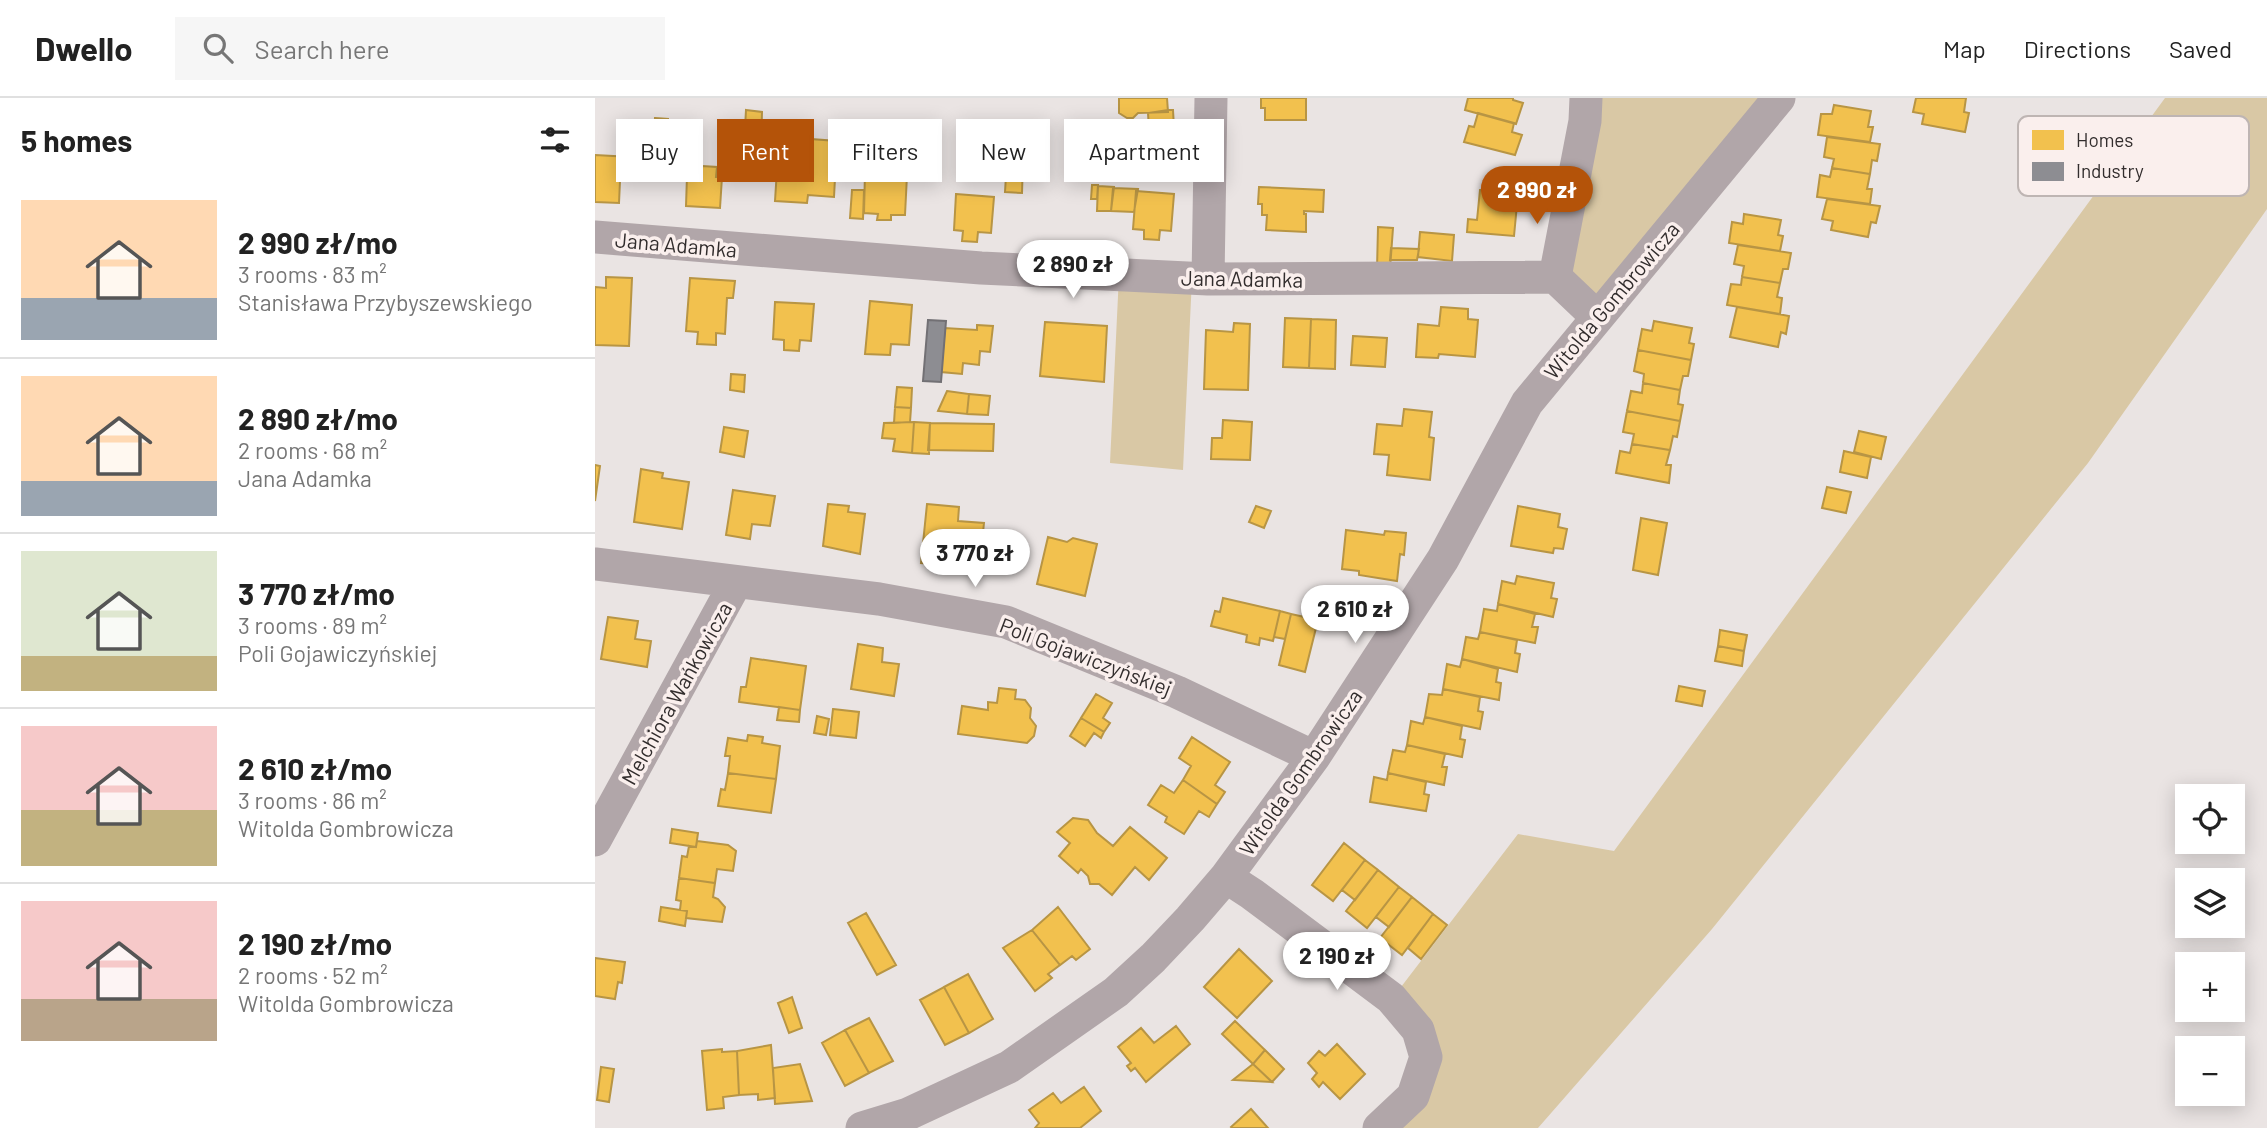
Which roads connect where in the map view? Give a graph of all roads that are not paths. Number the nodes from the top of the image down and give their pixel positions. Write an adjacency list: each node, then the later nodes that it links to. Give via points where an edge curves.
1 (1211, 98): 6 (street)
2 (1586, 98): 5 (street)
3 (1779, 98): 7 (street, Witolda Gombrowicza)
4 (595, 237): 6 (street, Jana Adamka, via 981,268)
5 (1555, 277): 6 (street, Jana Adamka); 7 (street)
6 (1208, 279)
7 (1596, 317): 10 (street, Witolda Gombrowicza, via 1527,403 1443,559)
8 (595, 564): 9 (street, Poli Gojawiczyńskiej)
9 (737, 582): 10 (street, Poli Gojawiczyńskiej, via 879,599 1006,622 1177,692); 11 (street, Melchiora Wańkowicza)
10 (1314, 757): 12 (street, Witolda Gombrowicza)
11 (595, 840)
12 (1226, 877): 13 (street, Witolda Gombrowicza, via 1116,992 1009,1066 908,1114); 14 (street, via 1391,998 1418,1030 1426,1057 1413,1096)
13 (862, 1128)
14 (1379, 1128)

